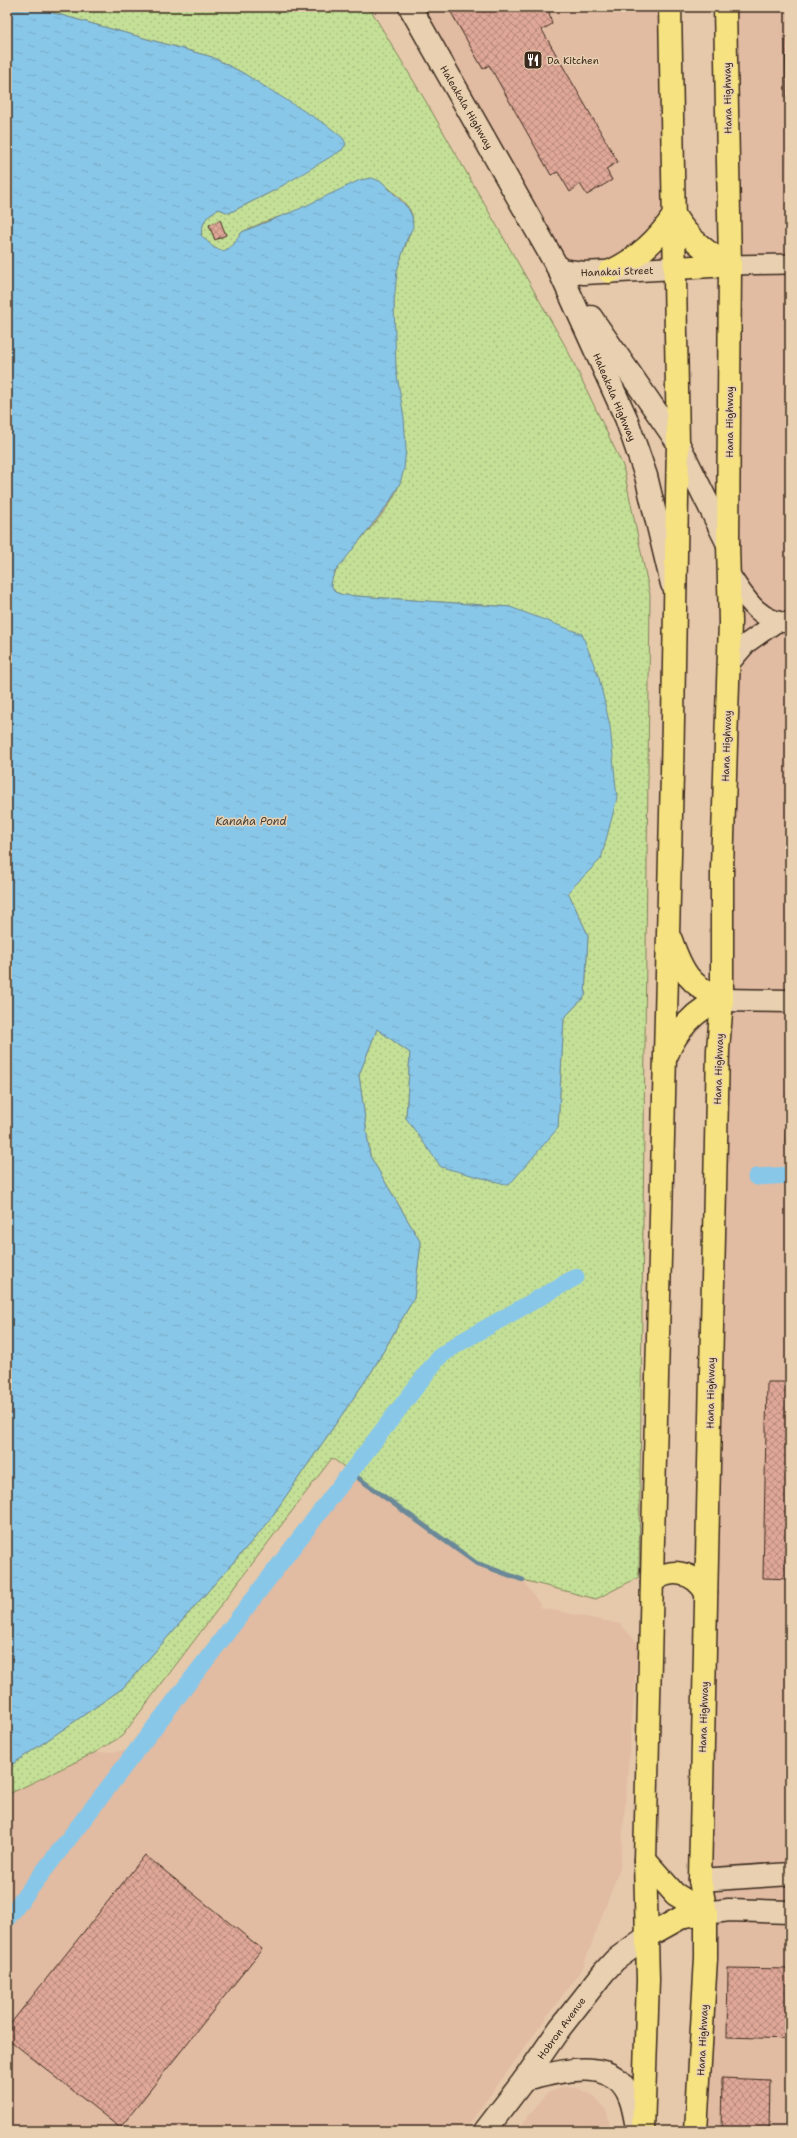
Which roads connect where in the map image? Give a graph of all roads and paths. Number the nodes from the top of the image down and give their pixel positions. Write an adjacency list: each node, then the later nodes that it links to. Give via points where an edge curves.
1 (670, 7): 4 (main road)
2 (725, 7): 6 (main road, Hana Highway)
3 (412, 9): 8 (street, Haleakala Highway)
4 (674, 216): 6 (main road, via 698,245); 7 (main road); 9 (main road, via 646,250)
5 (790, 264): 6 (street)
6 (730, 265): 7 (main road); 11 (main road, Hana Highway)
7 (675, 268): 9 (street, Hanakai Street); 10 (main road)
8 (559, 270): 9 (street, Hanakai Street); 10 (street, Haleakala Highway); 13 (street, Haleakala Highway, via 626,418 646,476)
9 (609, 272)
10 (678, 443): 11 (street, Haleakala Highway); 13 (main road)
11 (728, 544): 12 (main road, Hana Highway)
12 (729, 573): 14 (street, via 758,612); 15 (main road, Hana Highway)
13 (675, 598): 16 (main road)
14 (784, 622): 15 (street, via 747,643)
15 (729, 664): 17 (main road, Hana Highway, via 722,868)
16 (668, 925): 17 (main road, via 676,954 690,980 700,990); 19 (main road)
17 (722, 1000): 18 (street); 19 (main road, via 692,1018 676,1037); 21 (main road, Hana Highway, via 718,1050)
18 (790, 1001)
19 (664, 1060): 20 (main road)
20 (652, 1583): 21 (main road, via 664,1574 679,1573 694,1578); 22 (main road)
21 (706, 1593): 24 (main road, Hana Highway)
22 (645, 1860): 25 (main road); 28 (main road)
23 (790, 1874): 24 (street)
24 (700, 1880): 25 (main road); 27 (main road, Hana Highway)
25 (675, 1894): 27 (main road); 28 (main road, via 664,1903)
26 (790, 1912): 27 (street, via 729,1910)
27 (706, 1913): 28 (main road, via 684,1916); 33 (main road, Hana Highway, via 706,1958)
28 (648, 1936): 29 (street, Hobron Avenue, via 615,1960 604,1972 560,2028); 32 (main road)
29 (524, 2080): 30 (street, Hobron Avenue); 31 (street, via 581,2068 604,2072 615,2078 630,2097)
30 (485, 2131)
31 (638, 2131)
32 (643, 2131)
33 (696, 2131)

